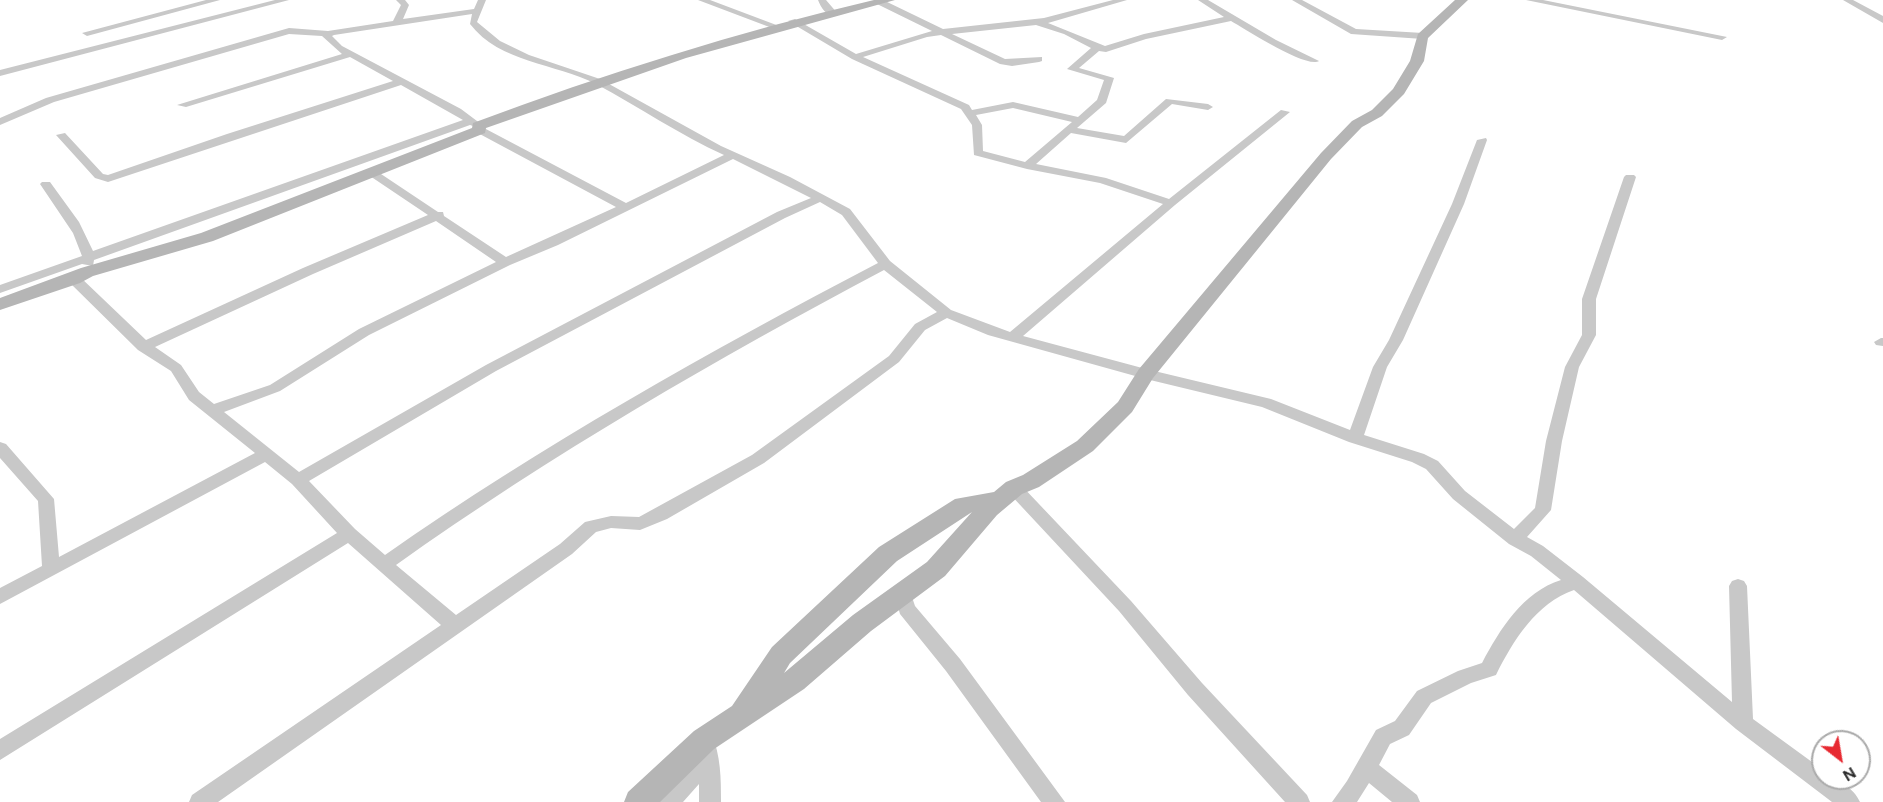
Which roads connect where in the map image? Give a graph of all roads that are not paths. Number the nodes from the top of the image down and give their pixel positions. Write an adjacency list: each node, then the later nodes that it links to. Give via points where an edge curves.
1 (216, 0): 21 (street)
2 (285, 0): 31 (street)
3 (400, 0): 18 (street, via 405,5)
4 (702, 0): 20 (street)
5 (822, 0): 14 (street)
6 (1123, 0): 19 (street)
7 (1202, 0): 15 (street)
8 (1296, 0): 24 (street, via 1354,32)
9 (1462, 0): 24 (street)
10 (1530, 0): 25 (street)
11 (1847, 0): 16 (street)
12 (884, 1): 14 (street); 22 (street)
13 (479, 6): 18 (street); 32 (street, via 473,22 497,43)
14 (834, 14): 17 (street)
15 (1232, 18): 26 (street, via 1116,47); 30 (street)
16 (1883, 20)
17 (792, 21): 20 (street); 28 (street)
18 (397, 22): 23 (street)
19 (1037, 22): 22 (street); 26 (street)
20 (775, 26): 32 (street)
21 (87, 33)
22 (945, 33): 28 (street, via 927,34); 29 (street, via 1007,63)
23 (328, 34): 27 (street, via 327,39); 39 (street, via 290,31 50,100)
24 (1423, 36): 62 (street, via 1417,61 1399,91 1326,156)
25 (1722, 37)
26 (1097, 48): 38 (street, via 1072,69 1109,78 1110,84 1102,101)
27 (351, 54): 33 (street); 34 (street)
28 (855, 57): 37 (street)
29 (1039, 59)
30 (1314, 61)
31 (0, 73)
32 (597, 81): 40 (street); 44 (street)
33 (400, 82): 40 (street); 42 (street, via 108,178 99,176)
34 (182, 105)
35 (1208, 107): 41 (street, via 1170,101 1126,140)
36 (1285, 112): 50 (street)
37 (971, 113): 38 (street, via 1013,105); 45 (street, via 977,125 978,153)
38 (1078, 120): 41 (street)
39 (0, 122)
40 (476, 126): 46 (street); 51 (street); 53 (street)
41 (1067, 129): 45 (street)
42 (61, 135)
43 (1482, 140): 64 (street, via 1458,204 1380,367)
44 (733, 155): 49 (street, via 786,179); 51 (street)
45 (1027, 166): 50 (street, via 1102,180)
46 (371, 172): 52 (street); 56 (street, via 207,237)
47 (1630, 177): 70 (street, via 1589,299 1589,335 1572,367 1543,510)
48 (46, 184): 53 (street, via 74,224)
49 (818, 199): 55 (street, via 846,212); 67 (street, via 491,368)
50 (1172, 203): 60 (street)
51 (625, 207): 54 (street)
52 (439, 216): 54 (street); 61 (street)
53 (89, 255): 56 (street); 57 (street)
54 (505, 262): 63 (street, via 364,332 275,388)
55 (885, 264): 59 (street); 71 (street, via 556,448 476,498)
56 (81, 275): 58 (street); 61 (street)
57 (0, 289)
58 (0, 304)
59 (946, 313): 60 (street); 77 (street, via 920,327 894,358 758,459 699,495 640,524 611,522 591,527 567,549)
60 (1013, 337): 62 (street)
61 (143, 346): 63 (street, via 176,368 194,396)
62 (1146, 374): 64 (street, via 1266,403); 68 (street, via 1125,406 1085,446)
63 (214, 410): 66 (street)
64 (1355, 438): 70 (street, via 1431,465 1459,495)
65 (0, 448): 72 (street, via 46,499)
66 (265, 455): 67 (street); 72 (street)
67 (298, 480): 69 (street)
68 (1007, 494): 76 (street); 78 (street, via 963,505 888,554 781,655); 88 (street, via 1125,606)
69 (349, 534): 71 (street); 80 (street)
70 (1515, 539): 73 (street)
71 (382, 565): 77 (street)
72 (51, 568): 75 (street)
73 (1577, 582): 79 (street); 82 (street, via 1552,591 1528,608 1489,669 1465,676 1424,697 1402,728 1383,737)
74 (1738, 585): 79 (street)
75 (0, 597)
76 (899, 603): 78 (street, via 862,622 794,681); 87 (street, via 1014,745)
77 (453, 625): 83 (street)
78 (740, 717): 81 (street)
79 (1743, 723): 91 (street)
80 (0, 750)
81 (706, 750): 84 (street); 85 (street); 86 (street)
82 (1365, 767): 89 (street); 90 (street)
83 (200, 802)
84 (639, 802)
85 (669, 802)
86 (710, 802)
87 (1054, 802)
88 (1299, 802)
89 (1343, 802)
90 (1409, 802)
91 (1849, 802)

